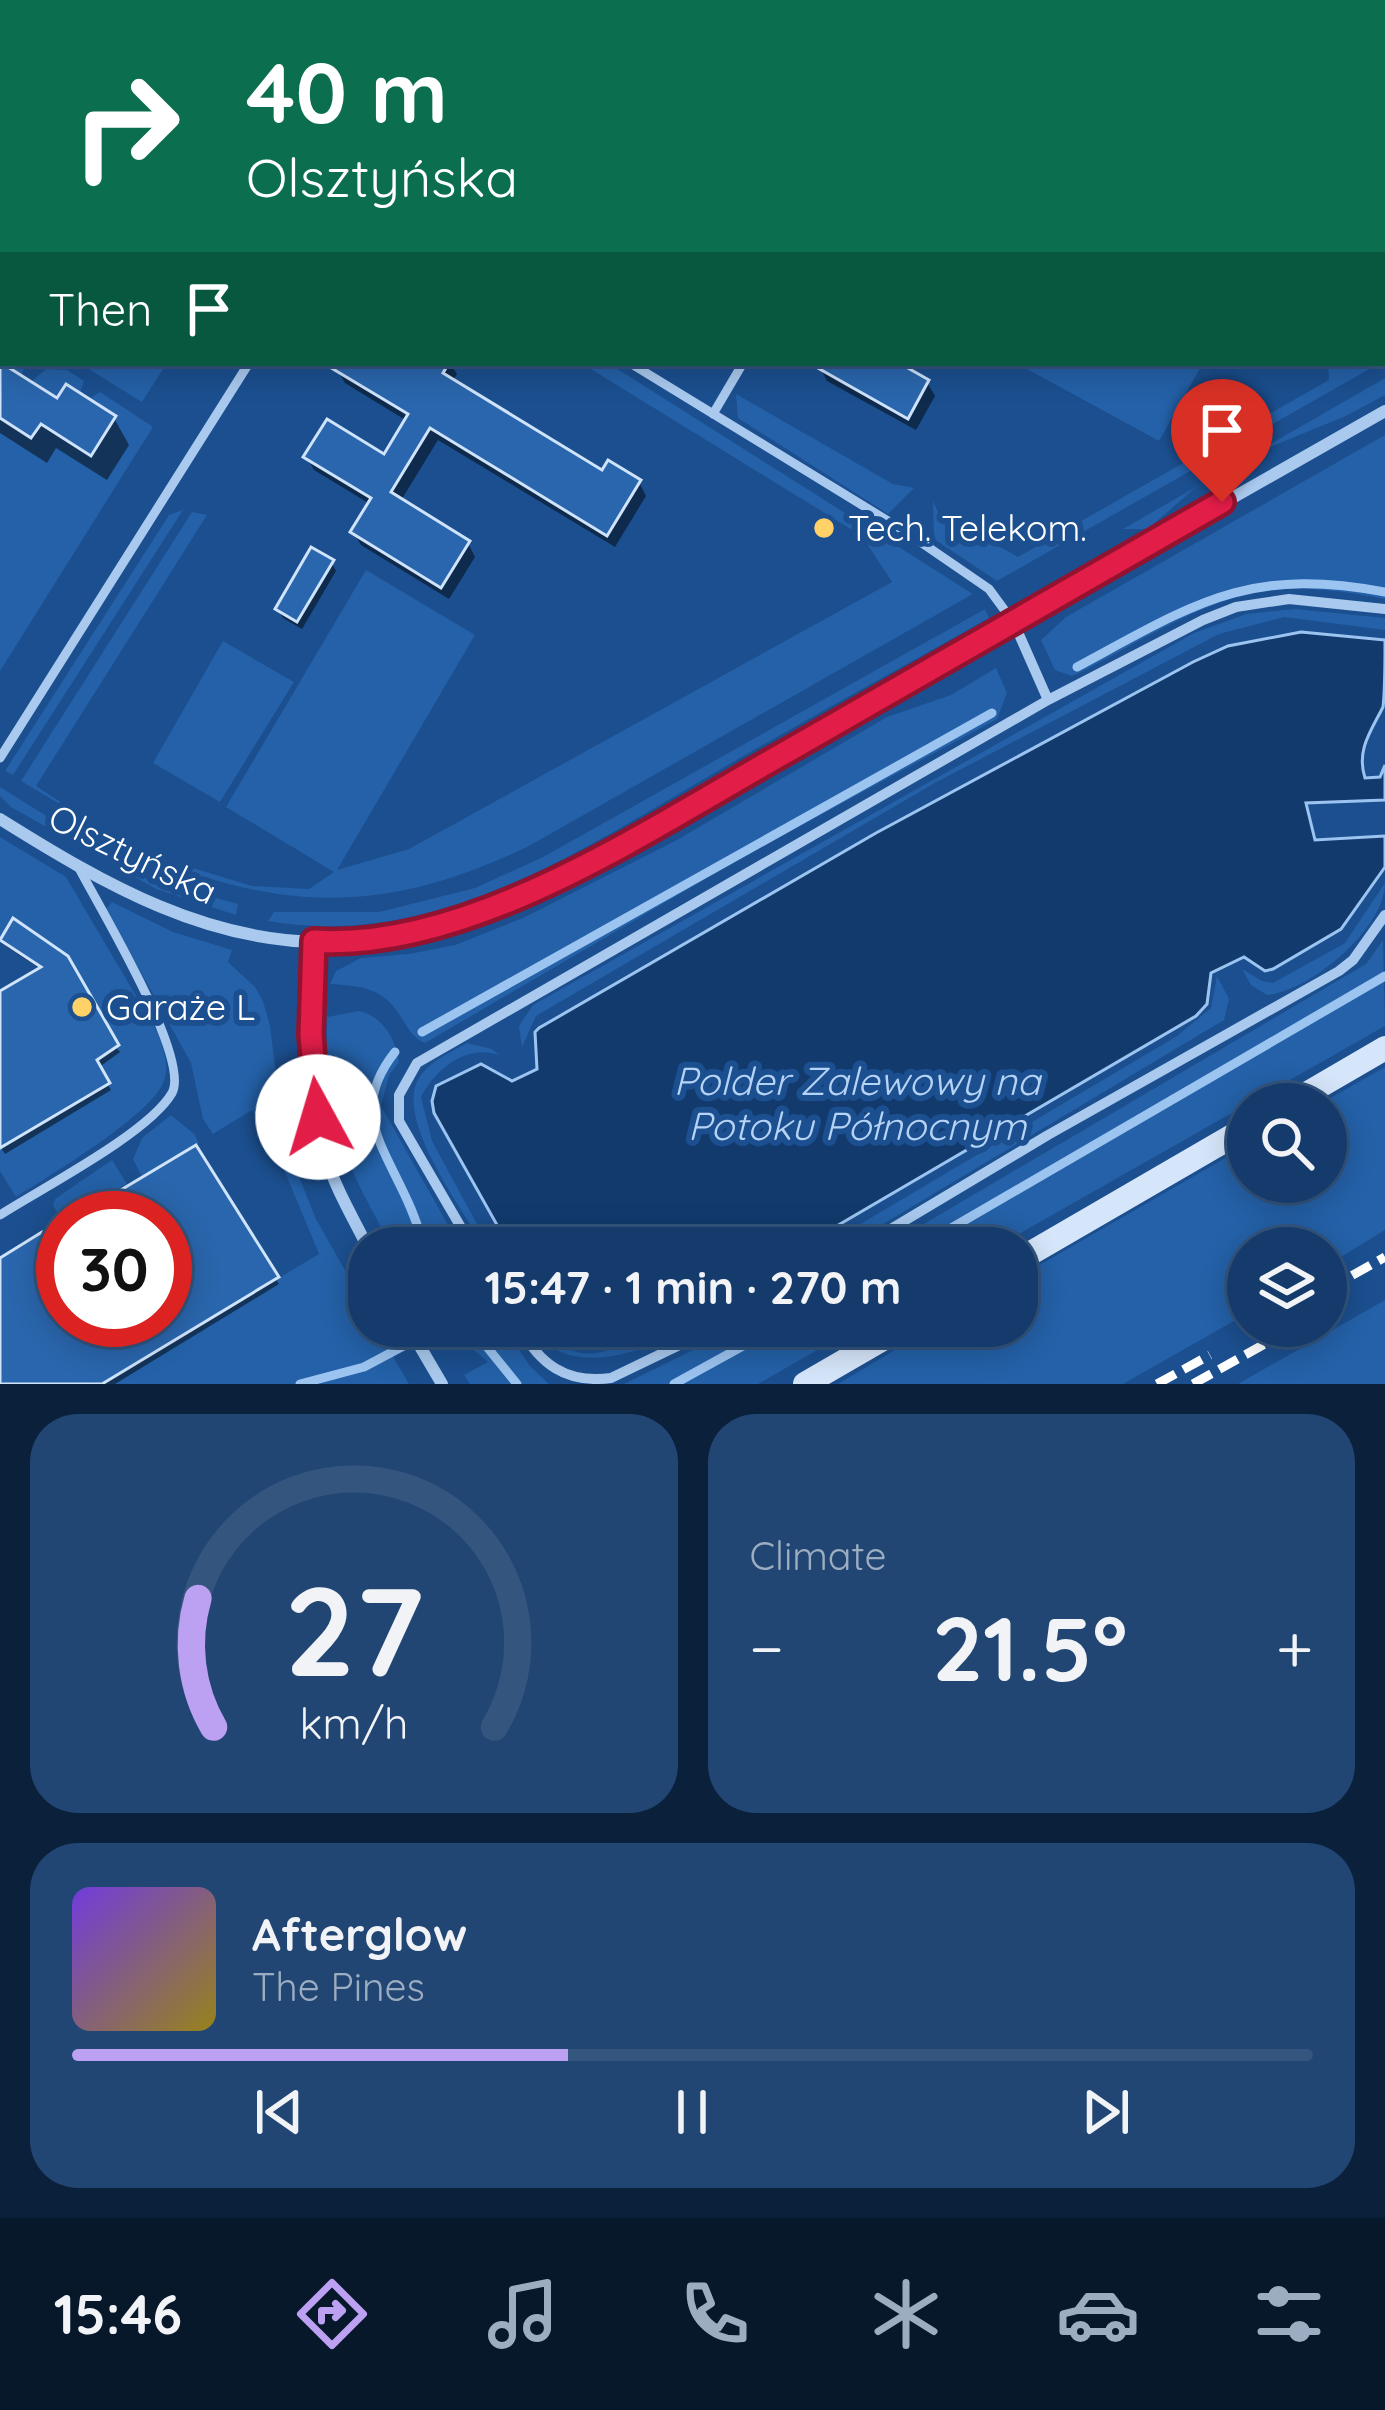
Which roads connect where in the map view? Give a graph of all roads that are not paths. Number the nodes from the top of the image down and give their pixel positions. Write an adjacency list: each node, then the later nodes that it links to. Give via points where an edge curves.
1 (247, 366): 9 (lane)
2 (635, 366): 5 (lane)
3 (741, 366): 5 (lane)
4 (1385, 411): 7 (street, Olsztyńska)
5 (713, 414): 7 (lane, via 989,589)
6 (1385, 609): 8 (street, via 1289,599 1236,607)
7 (1014, 623): 8 (street); 13 (street, Olsztyńska, via 484,913 413,935)
8 (1048, 700): 19 (street, via 417,1063 399,1095 400,1121)
9 (0, 758)
10 (0, 819): 11 (street, Olsztyńska)
11 (79, 868): 13 (street, Olsztyńska, via 229,933); 17 (lane, via 165,1034 177,1076 162,1106 135,1128)
12 (1385, 915): 20 (street, via 1340,971)
13 (314, 941): 18 (street, via 318,1117)
14 (1385, 1048): 15 (main road)
15 (1324, 1083)
16 (1227, 1139): 21 (main road)
17 (0, 1215)
18 (358, 1227)
19 (461, 1227)
20 (894, 1227)
21 (1038, 1249)
22 (420, 1347): 26 (street)
23 (533, 1347): 24 (street, via 543,1362 596,1380)
24 (675, 1347)
25 (869, 1347): 27 (main road)
26 (441, 1382)
27 (805, 1384)

